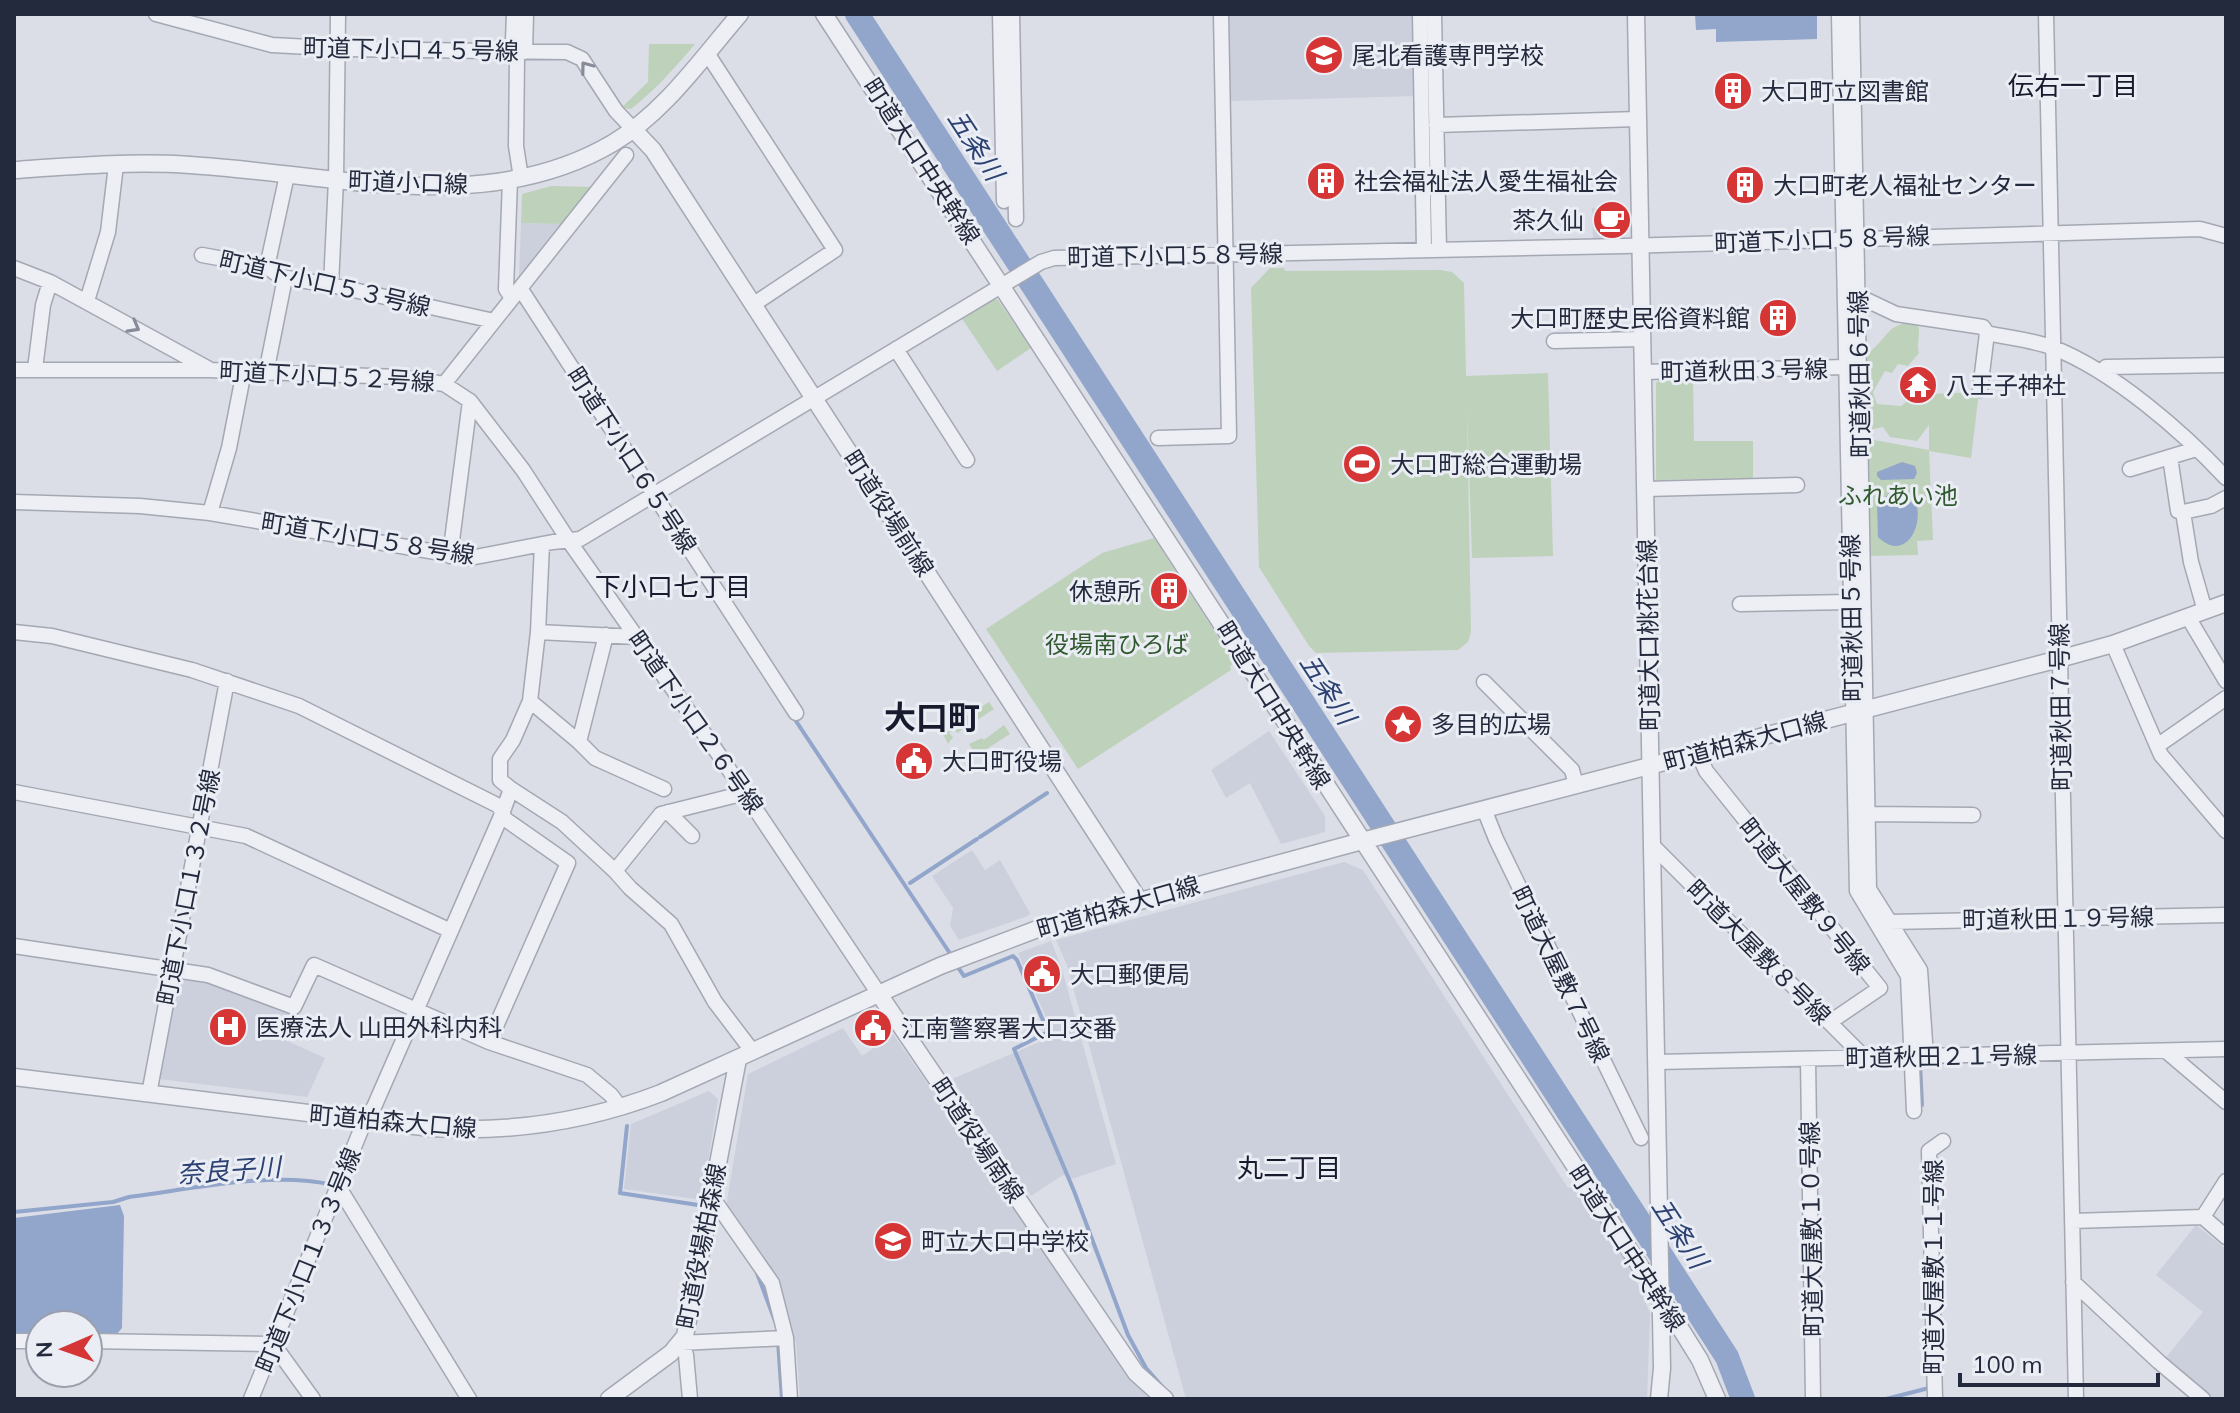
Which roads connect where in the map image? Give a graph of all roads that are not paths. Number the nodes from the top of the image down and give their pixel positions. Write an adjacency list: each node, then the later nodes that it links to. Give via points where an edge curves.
1 (156, 14): 16 (street, 町道下小口４５号線, via 272,45)
2 (338, 14): 16 (street)
3 (514, 14): 17 (street)
4 (526, 14): 17 (street)
5 (740, 14): 18 (street, 町道小口線)
6 (824, 14): 41 (street, 町道大口中央幹線)
7 (1000, 14): 28 (street)
8 (1012, 14): 29 (street)
9 (1221, 14): 35 (street)
10 (1420, 14): 34 (street)
11 (1434, 14): 20 (street)
12 (1636, 14): 19 (street, 町道大口桃花台線)
13 (1839, 14): 32 (street, 町道秋田５号線)
14 (1852, 14): 32 (street, 町道秋田６号線)
15 (2046, 14): 30 (street, 町道秋田７号線)
16 (338, 48): 17 (street, 町道下小口４５号線); 27 (street)
17 (520, 52): 21 (street, 町道下小口４５号線, one-way to 17, via 582,59 567,52); 26 (street)
18 (707, 53): 21 (street, 町道小口線); 46 (street, via 835,250)
19 (1638, 119): 20 (street); 33 (street, 町道大口桃花台線)
20 (1436, 125): 34 (street)
21 (633, 129): 26 (street, 町道小口線, via 577,160); 46 (street, 町道役場前線, via 653,150)
22 (626, 155): 43 (street, 町道下小口５２号線)
23 (116, 165): 24 (street, 町道小口線); 25 (street, 町道小口線, via 190,165); 45 (street, via 108,232)
24 (14, 170)
25 (287, 175): 27 (street, 町道小口線); 37 (street)
26 (516, 179): 27 (street, 町道小口線, via 455,186); 43 (street, via 506,289)
27 (336, 180): 42 (street)
28 (1004, 201)
29 (1016, 219)
30 (2050, 233): 31 (street, 町道下小口５８号線, via 2200,229); 32 (street, 町道下小口５８号線); 51 (street, 町道秋田７号線)
31 (2226, 236)
32 (1850, 238): 33 (street, 町道下小口５８号線); 44 (street, 町道秋田６号線); 54 (street, 町道秋田５号線)
33 (1640, 245): 34 (street, 町道下小口５８号線); 49 (street, 町道大口桃花台線)
34 (1432, 250): 35 (street, 町道下小口５８号線)
35 (1225, 254): 41 (street, 町道下小口５８号線, via 1077,256 1041,262); 66 (street, via 1229,436)
36 (202, 255): 37 (street, 町道下小口５３号線)
37 (267, 267): 39 (street, 町道下小口５３号線)
38 (14, 268): 40 (street)
39 (285, 278): 42 (street, 町道下小口５３号線); 60 (street)
40 (50, 282): 45 (street); 55 (street)
41 (1006, 283): 52 (street, 町道下小口５８号線); 118 (street, 町道大口中央幹線)
42 (331, 285): 47 (street, 町道下小口５３号線)
43 (516, 293): 47 (street, 町道下小口５２号線); 75 (street, 町道下小口６５号線)
44 (1858, 296): 48 (street, via 1896,314 1983,327); 99 (street, 町道秋田６号線)
45 (87, 301): 57 (street, one-way to 57)
46 (754, 304): 64 (street, 町道役場前線)
47 (494, 321): 62 (street, 町道下小口５２号線)
48 (1987, 333): 51 (street); 63 (street)
49 (1642, 339): 50 (street); 59 (street, 町道大口桃花台線)
50 (1554, 341)
51 (2053, 347): 61 (street); 93 (street, 町道秋田７号線)
52 (896, 349): 64 (street, 町道下小口５８号線); 69 (street)
53 (2226, 365): 61 (street, via 2106,367)
54 (1845, 367): 59 (street, 町道秋田３号線); 83 (street, 町道秋田５号線)
55 (35, 369): 56 (street, 町道下小口５２号線); 57 (street, 町道下小口５２号線)
56 (14, 370)
57 (209, 370): 58 (street, 町道下小口５２号線)
58 (244, 371): 60 (street, 町道下小口５２号線); 79 (street)
59 (1643, 372): 74 (street, 町道大口桃花台線)
60 (266, 373): 62 (street, 町道下小口５２号線, via 399,377)
61 (2102, 373): 67 (street)
62 (444, 384): 65 (street, 町道下小口２６号線)
63 (1980, 390)
64 (814, 398): 75 (street, 町道下小口５８号線); 121 (street, 町道役場前線)
65 (470, 401): 80 (street, 町道下小口２６号線); 82 (street)
66 (1158, 438)
67 (2196, 449): 68 (street); 70 (street)
68 (2170, 457): 71 (street); 78 (street, via 2178,511)
69 (967, 460)
70 (2219, 460): 72 (street)
71 (2130, 469)
72 (2226, 478)
73 (1797, 485): 74 (street)
74 (1645, 489): 104 (street, 町道大口桃花台線)
75 (654, 495): 80 (street, 町道下小口５８号線); 100 (street, 町道下小口６５号線)
76 (2226, 498): 78 (street)
77 (14, 502): 79 (street, 町道下小口５８号線)
78 (2183, 512): 86 (street)
79 (210, 513): 82 (street, 町道下小口５８号線)
80 (569, 541): 81 (street, 町道下小口５８号線); 91 (street, 町道下小口２６号線)
81 (542, 544): 82 (street, 町道下小口５８号線, via 484,557); 89 (street)
82 (450, 556)
83 (1850, 602): 85 (street); 99 (street, 町道秋田５号線)
84 (2226, 603): 86 (street, 町道柏森大口線)
85 (1740, 604)
86 (2205, 611): 87 (street, 町道柏森大口線)
87 (2188, 617): 92 (street, 町道柏森大口線); 95 (street)
88 (14, 632): 94 (street, via 52,636)
89 (538, 632): 90 (street); 98 (street)
90 (606, 635): 91 (street); 101 (street)
91 (637, 637): 109 (street, 町道下小口２６号線)
92 (2113, 644): 93 (street, 町道柏森大口線); 102 (street)
93 (2059, 659): 99 (street, 町道柏森大口線); 124 (street, 町道秋田７号線)
94 (227, 681): 112 (street, via 322,716 499,806); 115 (street, 町道下小口１３２号線)
95 (2226, 681)
96 (1484, 682): 105 (street, via 1572,770)
97 (2226, 698): 102 (street)
98 (530, 701): 101 (street); 106 (street, via 500,759 500,780)
99 (1859, 711): 103 (street, 町道柏森大口線); 113 (street, 町道秋田６号線); 137 (street, 町道秋田５号線, via 1857,891 1908,976)
100 (796, 713)
101 (579, 742): 107 (street, via 595,758)
102 (2157, 746): 116 (street)
103 (1698, 753): 104 (street, 町道柏森大口線); 131 (street, 町道大屋敷９号線, via 1706,771 1880,988)
104 (1651, 766): 105 (street, 町道柏森大口線); 119 (street, 町道大口桃花台線)
105 (1576, 785): 110 (street, 町道柏森大口線)
106 (511, 789): 112 (street, 町道下小口１３３号線); 120 (street, via 562,822)
107 (664, 789)
108 (14, 792): 115 (street)
109 (745, 793): 111 (street); 129 (street, 町道下小口２６号線)
110 (1484, 809): 118 (street, 町道柏森大口線); 147 (street, 町道大屋敷７号線)
111 (668, 812): 117 (street); 120 (street)
112 (502, 814): 126 (street, 町道下小口１３３号線); 132 (street, via 568,863)
113 (1868, 814): 114 (street); 123 (street, 町道秋田６号線, via 1869,889)
114 (1973, 815)
115 (199, 827): 126 (street, via 246,836); 128 (street, 町道下小口１３２号線)
116 (2226, 831)
117 (692, 836)
118 (1370, 839): 121 (street, 町道柏森大口線); 156 (street, 町道大口中央幹線)
119 (1653, 846): 131 (street, 町道大屋敷８号線); 140 (street, 町道大口桃花台線)
120 (615, 871): 136 (street, via 671,924)
121 (1139, 900): 129 (street, 町道柏森大口線, via 990,945)
122 (2226, 915): 124 (street, 町道秋田１９号線)
123 (1890, 922): 124 (street, 町道秋田１９号線); 137 (street, 町道秋田６号線, via 1920,970)
124 (2065, 922): 125 (street); 135 (street, 町道秋田７号線)
125 (2226, 923)
126 (451, 931): 130 (street, 町道下小口１３３号線)
127 (14, 946): 128 (street)
128 (172, 970): 130 (street, via 208,975 294,1007 314,965); 142 (street, 町道下小口１３２号線)
129 (879, 994): 136 (street, 町道柏森大口線); 167 (street, 町道役場南線, via 1136,1373)
130 (416, 1011): 132 (street); 146 (street, 町道下小口１３３号線)
131 (1830, 1022): 138 (street, 町道大屋敷８号線)
132 (489, 1042): 144 (street, via 587,1075)
133 (2226, 1049): 134 (street, 町道秋田２１号線)
134 (2166, 1051): 135 (street, 町道秋田２１号線); 143 (street)
135 (2069, 1053): 137 (street, 町道秋田２１号線); 153 (street, 町道秋田７号線)
136 (745, 1056): 144 (street, 町道柏森大口線); 151 (street, 町道役場柏森線)
137 (1920, 1056): 138 (street, 町道秋田２１号線); 145 (street, 町道秋田５号線)
138 (1865, 1058): 139 (street, 町道秋田２１号線)
139 (1808, 1059): 140 (street, 町道秋田２１号線); 170 (street, 町道大屋敷１０号線)
140 (1657, 1062): 156 (street, 町道大口桃花台線)
141 (14, 1077): 142 (street, 町道柏森大口線)
142 (149, 1094): 146 (street, 町道柏森大口線)
143 (2226, 1102)
144 (620, 1107): 146 (street, 町道柏森大口線, via 564,1121 487,1130)
145 (1914, 1111)
146 (365, 1120): 150 (street, 町道下小口１３３号線)
147 (1641, 1138)
148 (1943, 1141): 171 (street, 町道大屋敷１１号線, via 1929,1151)
149 (2226, 1181): 152 (street)
150 (338, 1186): 160 (street, 町道下小口１３３号線); 163 (street)
151 (712, 1197): 157 (street, via 772,1283); 159 (street, 町道役場柏森線)
152 (2203, 1217): 153 (street); 154 (street)
153 (2072, 1221): 155 (street, 町道秋田７号線)
154 (2226, 1237)
155 (2073, 1282): 172 (street, 町道秋田７号線); 173 (street)
156 (1660, 1289): 168 (street, 町道大口桃花台線); 169 (street, 町道大口中央幹線)
157 (786, 1338): 159 (street); 166 (street)
158 (104, 1341): 160 (street)
159 (680, 1343): 164 (street, 町道役場柏森線); 165 (street)
160 (274, 1345): 161 (street, 町道下小口１３３号線); 162 (street)
161 (251, 1399)
162 (313, 1399)
163 (469, 1399)
164 (609, 1399)
165 (690, 1399)
166 (790, 1399)
167 (1165, 1399)
168 (1659, 1399)
169 (1717, 1399)
170 (1813, 1399)
171 (1935, 1399)
172 (2076, 1399)
173 (2203, 1399)

